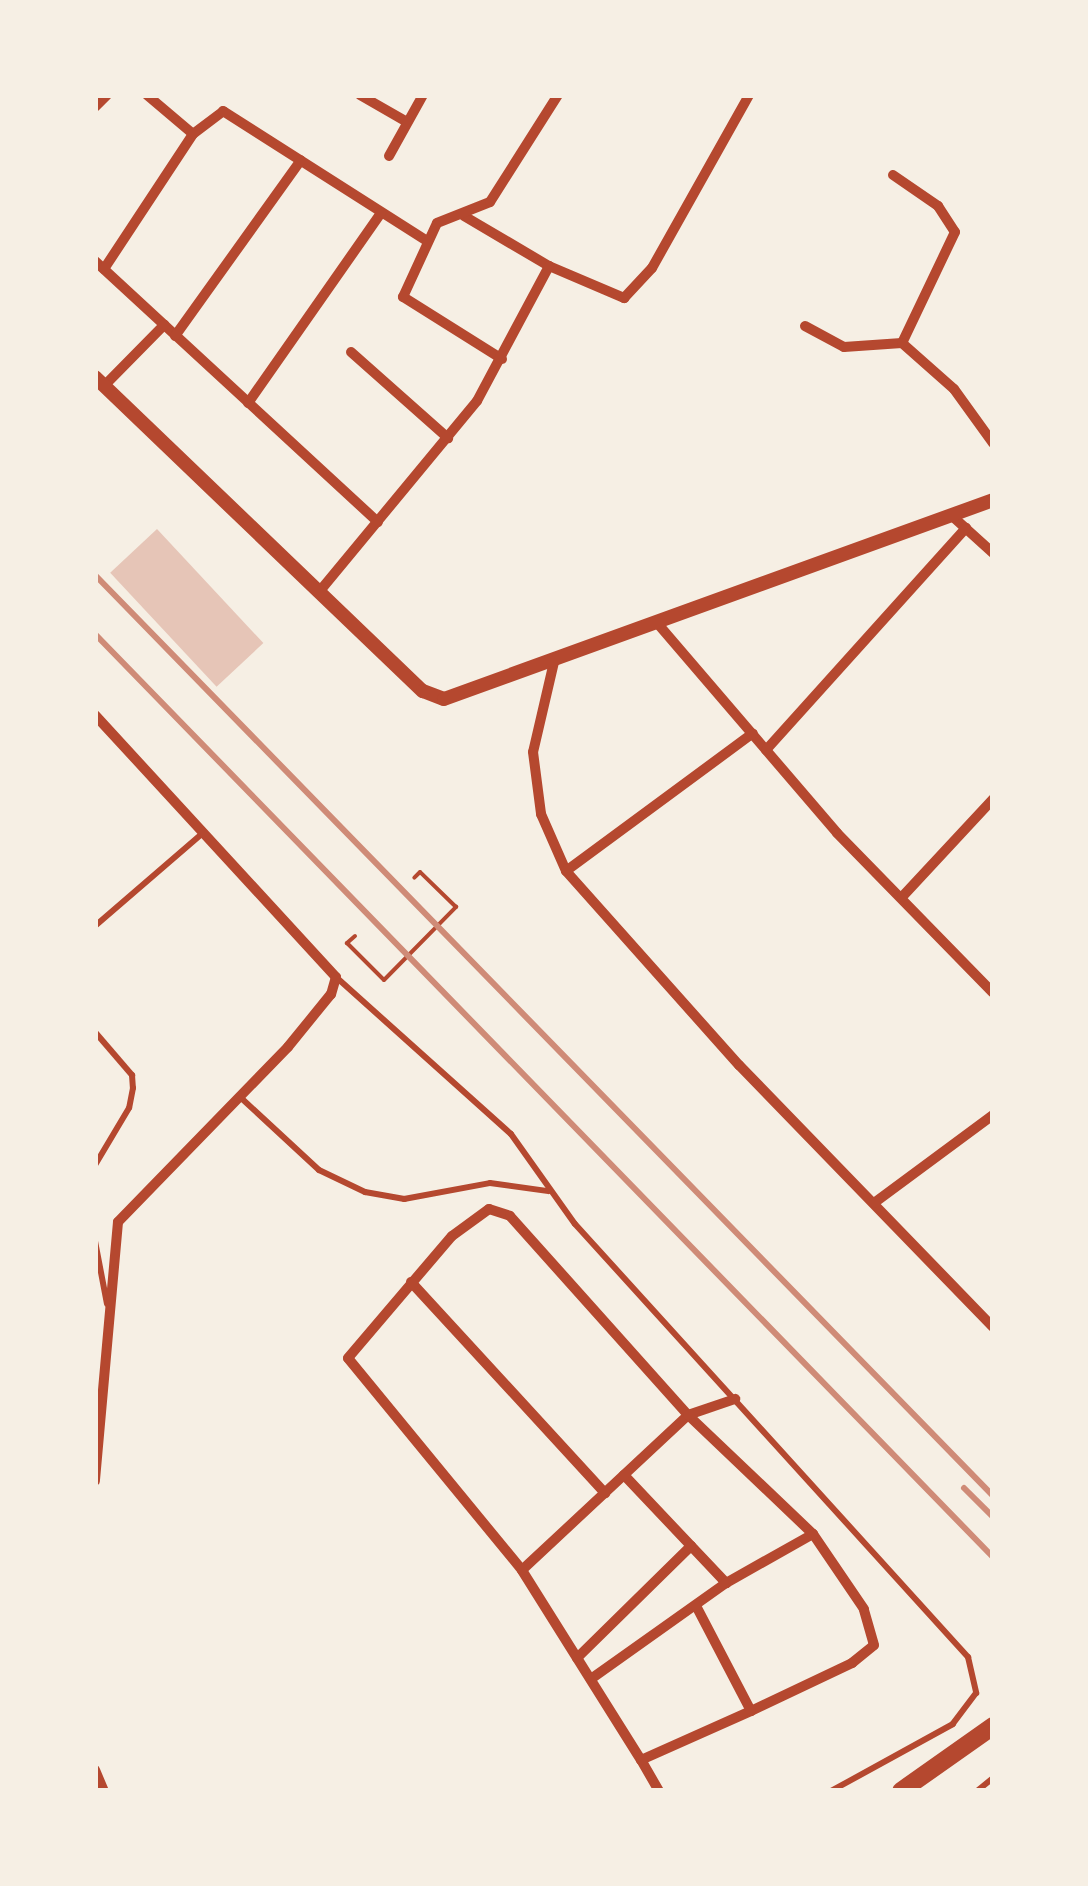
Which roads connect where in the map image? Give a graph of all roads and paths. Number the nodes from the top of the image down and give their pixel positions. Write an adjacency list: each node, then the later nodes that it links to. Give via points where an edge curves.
1 (107, 95): 7 (street)
2 (147, 95): 9 (street)
3 (360, 95): 8 (street)
4 (423, 95): 8 (street)
5 (558, 95): 14 (street, via 490,202)
6 (749, 95): 17 (street, via 636,290 624,298 606,294)
7 (95, 107)
8 (407, 122): 10 (street)
9 (193, 134): 11 (street, via 223,111); 16 (street)
10 (389, 156)
11 (302, 160): 13 (street); 20 (street)
12 (892, 175): 21 (street, via 938,206 955,232)
13 (380, 212): 15 (street); 25 (street)
14 (464, 216): 15 (street, via 437,222); 17 (street)
15 (426, 241): 23 (street, via 404,297)
16 (99, 265): 18 (street)
17 (549, 266): 23 (street)
18 (164, 326): 20 (street); 24 (street)
19 (806, 326): 21 (street, via 844,348)
20 (175, 336): 25 (street)
21 (902, 344): 27 (street, via 954,388)
22 (351, 352): 26 (street)
23 (502, 360): 26 (street)
24 (100, 382): 33 (street)
25 (248, 403): 30 (street)
26 (448, 438): 30 (street)
27 (993, 443)
28 (993, 500): 29 (street)
29 (951, 515): 31 (street); 34 (street)
30 (378, 522): 33 (street)
31 (966, 528): 32 (street); 38 (street)
32 (993, 553)
33 (319, 592): 35 (street, via 432,697 458,698)
34 (658, 624): 35 (street); 37 (street)
35 (554, 662): 41 (street, via 534,771 541,814)
36 (95, 715): 40 (street)
37 (753, 733): 38 (street); 41 (street)
38 (766, 750): 43 (street)
39 (993, 799): 43 (street)
40 (205, 831): 44 (lane); 46 (street)
41 (566, 871): 53 (street)
42 (414, 878): 45 (path, via 420,872 456,907 384,980 347,944)
43 (902, 896): 47 (street)
44 (95, 926)
45 (355, 936)
46 (336, 977): 49 (street, via 322,1006); 52 (lane, via 486,1108)
47 (993, 993)
48 (95, 1032): 51 (lane, via 132,1076 133,1088 129,1108)
49 (240, 1096): 52 (lane, via 319,1170 365,1192 404,1199 490,1184); 56 (street, via 118,1222)
50 (993, 1115): 53 (street)
51 (95, 1166)
52 (550, 1191): 59 (lane)
53 (874, 1203): 57 (street)
54 (95, 1241): 56 (lane)
55 (411, 1282): 60 (street, via 476,1214 489,1208 510,1216); 63 (street); 66 (street, via 352,1348 352,1368)
56 (108, 1306): 58 (street)
57 (993, 1327)
58 (101, 1348): 62 (street)
59 (735, 1398): 60 (street); 78 (lane, via 954,1637 977,1676 970,1707 953,1724)
60 (688, 1415): 61 (street); 64 (street)
61 (624, 1475): 63 (street); 65 (street)
62 (95, 1480)
63 (605, 1493): 66 (street)
64 (813, 1534): 67 (street); 71 (street, via 864,1609 874,1645 852,1664)
65 (691, 1546): 67 (street); 69 (street)
66 (522, 1570): 69 (street)
67 (726, 1582): 68 (street)
68 (696, 1606): 70 (street); 71 (street)
69 (577, 1658): 70 (street)
70 (591, 1679): 73 (street)
71 (751, 1711): 73 (street)
72 (993, 1726): 79 (main road)
73 (642, 1760): 77 (street)
74 (95, 1770): 76 (street)
75 (993, 1778): 80 (lane)
76 (104, 1791)
77 (659, 1791)
78 (831, 1791)
79 (901, 1791)
80 (977, 1791)

